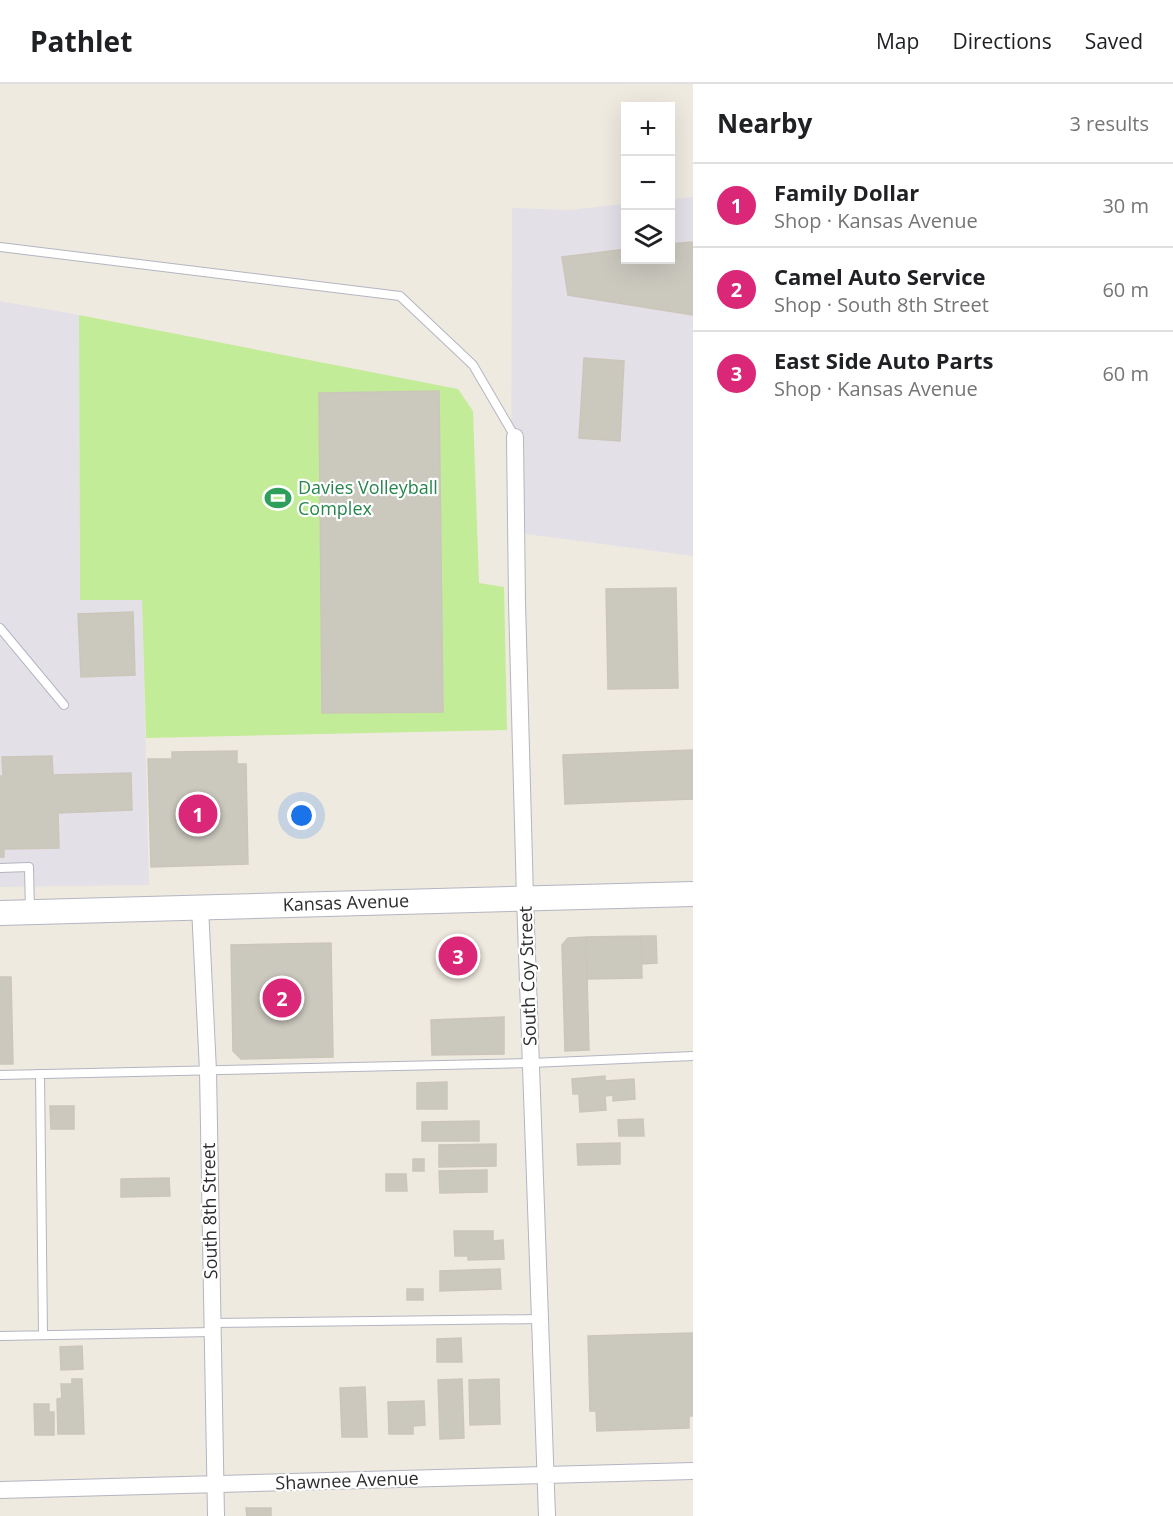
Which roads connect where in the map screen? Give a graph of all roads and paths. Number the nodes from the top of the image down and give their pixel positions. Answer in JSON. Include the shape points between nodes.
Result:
{"nodes":[{"id":1,"x":0,"y":247,"type":"edge"},
{"id":2,"x":515,"y":437,"type":"joint"},
{"id":3,"x":0,"y":628,"type":"edge"},
{"id":4,"x":64,"y":705,"type":"dead end"},
{"id":5,"x":0,"y":868,"type":"edge"},
{"id":6,"x":693,"y":894,"type":"edge"},
{"id":7,"x":525,"y":898,"type":"junction"},
{"id":8,"x":200,"y":907,"type":"junction"},
{"id":9,"x":30,"y":912,"type":"junction"},
{"id":10,"x":0,"y":913,"type":"edge"},
{"id":11,"x":693,"y":1056,"type":"edge"},
{"id":12,"x":531,"y":1063,"type":"junction"},
{"id":13,"x":208,"y":1071,"type":"junction"},
{"id":14,"x":40,"y":1074,"type":"junction"},
{"id":15,"x":0,"y":1075,"type":"edge"},
{"id":16,"x":540,"y":1319,"type":"junction"},
{"id":17,"x":212,"y":1328,"type":"junction"},
{"id":18,"x":43,"y":1335,"type":"junction"},
{"id":19,"x":0,"y":1336,"type":"edge"},
{"id":20,"x":693,"y":1471,"type":"edge"},
{"id":21,"x":546,"y":1475,"type":"junction"},
{"id":22,"x":216,"y":1485,"type":"junction"},
{"id":23,"x":0,"y":1490,"type":"edge"},
{"id":24,"x":216,"y":1516,"type":"edge"},
{"id":25,"x":547,"y":1516,"type":"edge"}],
"edges":[{"from":1,"to":2,"type":"lane","via":[[400,296],[473,365]]},
{"from":2,"to":7,"type":"street","name":"South Coy Street"},
{"from":3,"to":4,"type":"lane"},
{"from":5,"to":9,"type":"lane","via":[[29,867]]},
{"from":6,"to":7,"type":"main road","name":"Kansas Avenue"},
{"from":7,"to":8,"type":"main road","name":"Kansas Avenue"},
{"from":7,"to":12,"type":"street","name":"South Coy Street"},
{"from":8,"to":9,"type":"main road","name":"Kansas Avenue"},
{"from":8,"to":13,"type":"street","name":"South 8th Street"},
{"from":9,"to":10,"type":"main road","name":"Kansas Avenue"},
{"from":11,"to":12,"type":"lane"},
{"from":12,"to":13,"type":"lane"},
{"from":12,"to":16,"type":"street","name":"South Coy Street"},
{"from":13,"to":14,"type":"lane"},
{"from":13,"to":17,"type":"street","name":"South 8th Street"},
{"from":14,"to":15,"type":"lane"},
{"from":14,"to":18,"type":"lane"},
{"from":16,"to":17,"type":"lane"},
{"from":16,"to":21,"type":"street","name":"South Coy Street"},
{"from":17,"to":18,"type":"lane"},
{"from":17,"to":22,"type":"street","name":"South 8th Street"},
{"from":18,"to":19,"type":"lane"},
{"from":20,"to":21,"type":"street","name":"Shawnee Avenue"},
{"from":21,"to":22,"type":"street","name":"Shawnee Avenue"},
{"from":21,"to":25,"type":"street","name":"South Coy Street"},
{"from":22,"to":23,"type":"street","name":"Shawnee Avenue"},
{"from":22,"to":24,"type":"street","name":"South 8th Street"}]}
